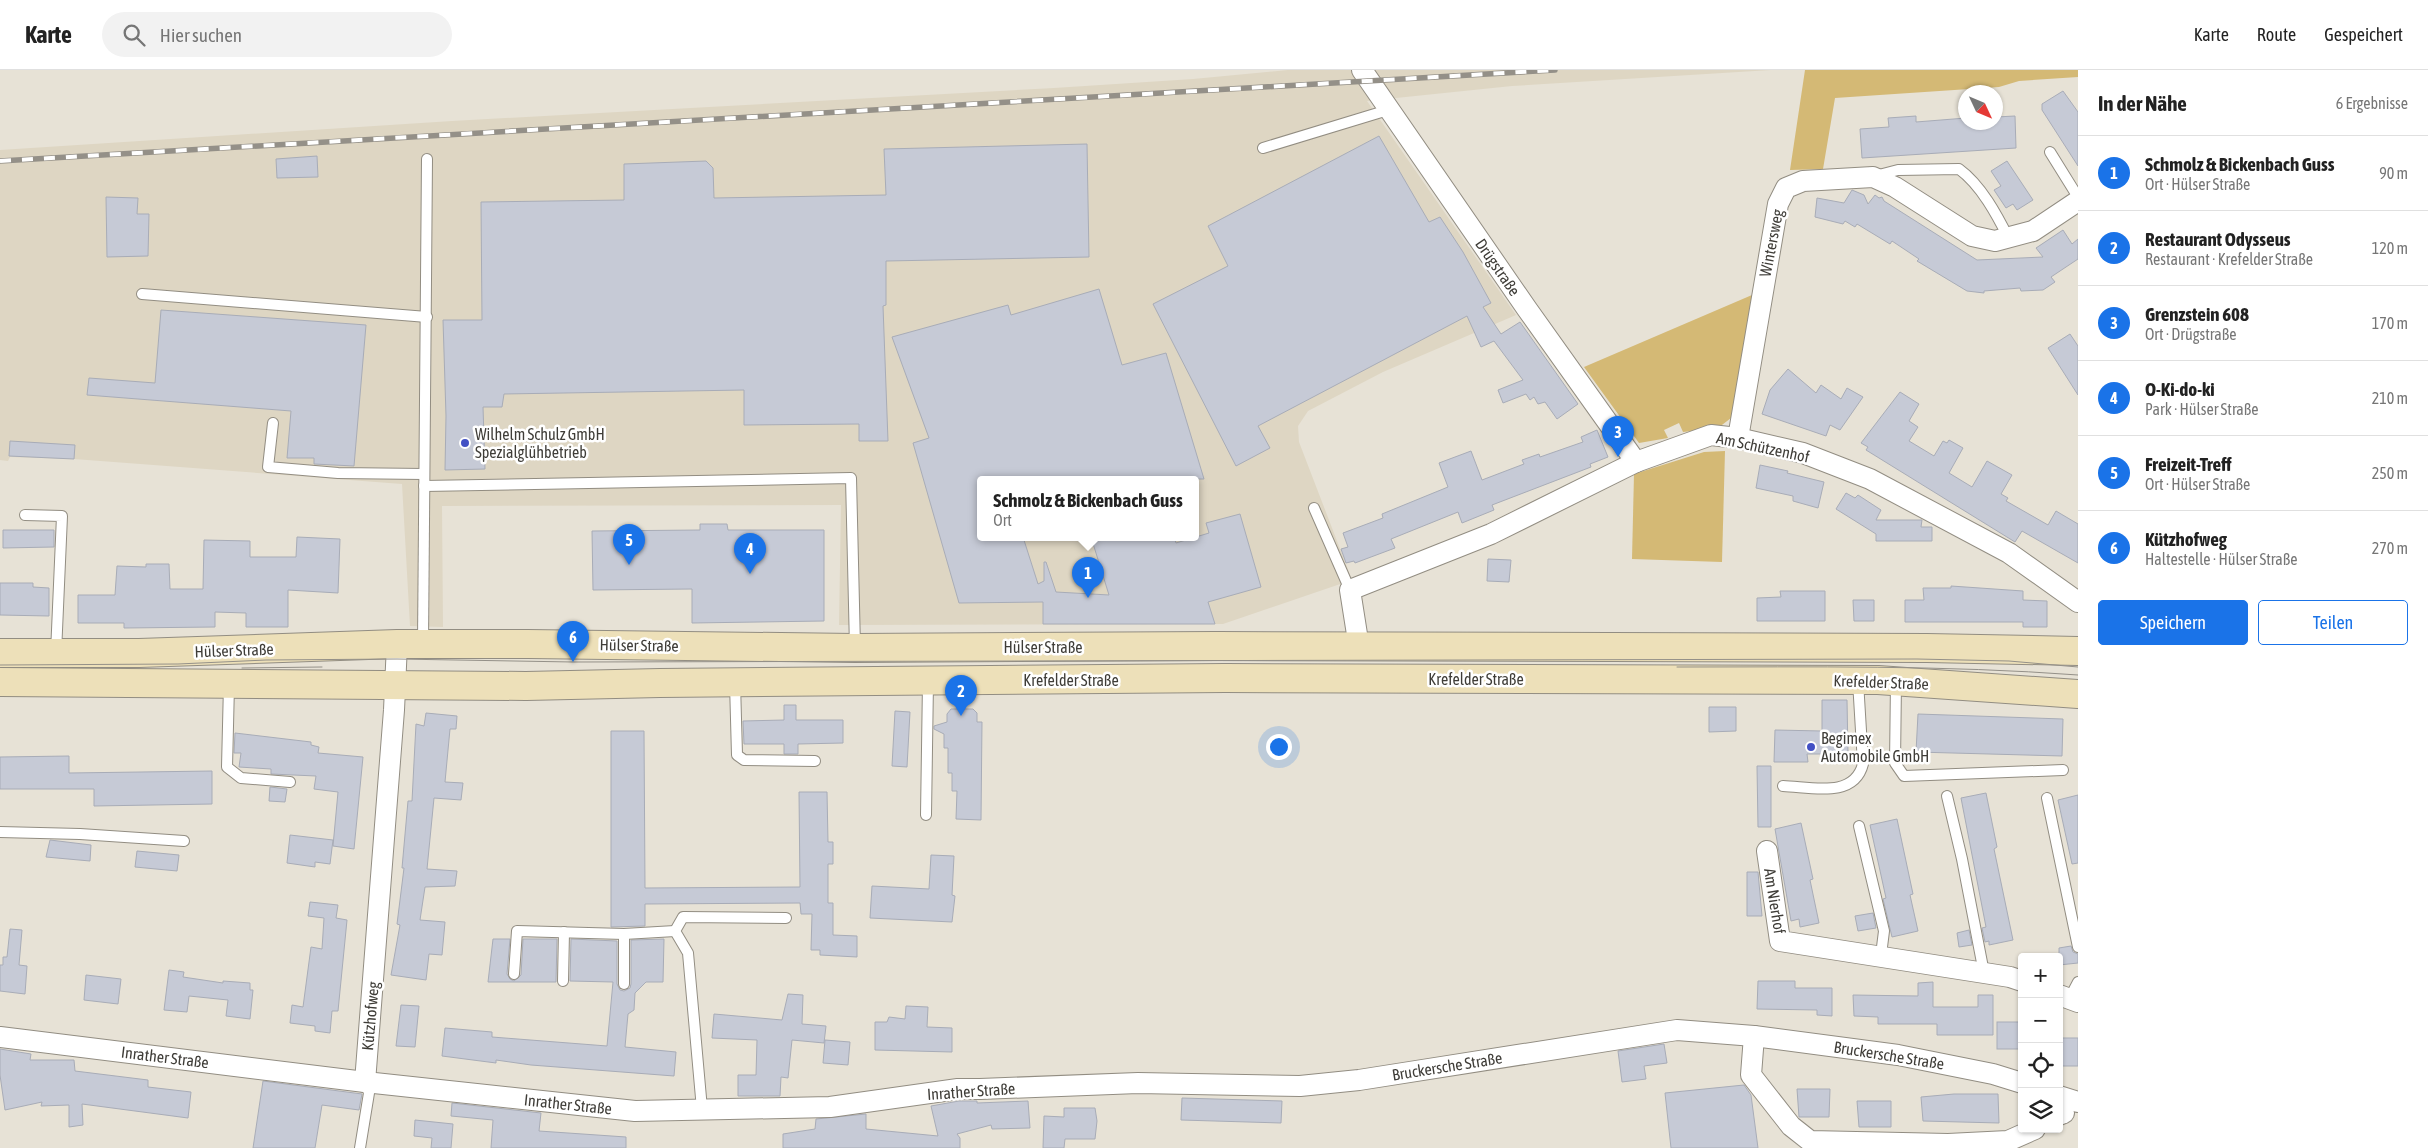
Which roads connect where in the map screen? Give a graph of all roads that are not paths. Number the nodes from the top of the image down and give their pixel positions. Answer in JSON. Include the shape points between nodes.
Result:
{"nodes":[{"id":1,"x":1362,"y":70,"type":"edge"},
{"id":2,"x":1388,"y":110,"type":"junction"},
{"id":3,"x":1263,"y":148,"type":"dead end"},
{"id":4,"x":2050,"y":152,"type":"dead end"},
{"id":5,"x":426,"y":159,"type":"dead end"},
{"id":6,"x":1873,"y":177,"type":"junction"},
{"id":7,"x":2078,"y":199,"type":"edge"},
{"id":8,"x":2009,"y":239,"type":"junction"},
{"id":9,"x":142,"y":294,"type":"dead end"},
{"id":10,"x":427,"y":317,"type":"junction"},
{"id":11,"x":273,"y":423,"type":"dead end"},
{"id":12,"x":1738,"y":438,"type":"junction"},
{"id":13,"x":1636,"y":462,"type":"junction"},
{"id":14,"x":424,"y":474,"type":"junction"},
{"id":15,"x":424,"y":486,"type":"junction"},
{"id":16,"x":1314,"y":508,"type":"dead end"},
{"id":17,"x":25,"y":515,"type":"dead end"},
{"id":18,"x":1350,"y":590,"type":"junction"},
{"id":19,"x":2078,"y":602,"type":"edge"},
{"id":20,"x":410,"y":644,"type":"junction"},
{"id":21,"x":1217,"y":646,"type":"joint"},
{"id":22,"x":1359,"y":647,"type":"junction"},
{"id":23,"x":855,"y":648,"type":"junction"},
{"id":24,"x":2078,"y":651,"type":"edge"},
{"id":25,"x":0,"y":653,"type":"edge"},
{"id":26,"x":56,"y":653,"type":"junction"},
{"id":27,"x":1858,"y":680,"type":"junction"},
{"id":28,"x":873,"y":681,"type":"joint"},
{"id":29,"x":928,"y":681,"type":"junction"},
{"id":30,"x":0,"y":682,"type":"edge"},
{"id":31,"x":735,"y":682,"type":"junction"},
{"id":32,"x":1896,"y":682,"type":"junction"},
{"id":33,"x":229,"y":684,"type":"junction"},
{"id":34,"x":396,"y":686,"type":"junction"},
{"id":35,"x":2078,"y":694,"type":"edge"},
{"id":36,"x":815,"y":761,"type":"dead end"},
{"id":37,"x":2063,"y":770,"type":"dead end"},
{"id":38,"x":290,"y":782,"type":"dead end"},
{"id":39,"x":1783,"y":786,"type":"dead end"},
{"id":40,"x":1947,"y":796,"type":"dead end"},
{"id":41,"x":2047,"y":798,"type":"dead end"},
{"id":42,"x":926,"y":814,"type":"dead end"},
{"id":43,"x":1859,"y":826,"type":"dead end"},
{"id":44,"x":0,"y":832,"type":"edge"},
{"id":45,"x":184,"y":841,"type":"dead end"},
{"id":46,"x":1767,"y":851,"type":"dead end"},
{"id":47,"x":786,"y":918,"type":"dead end"},
{"id":48,"x":675,"y":931,"type":"junction"},
{"id":49,"x":564,"y":932,"type":"junction"},
{"id":50,"x":624,"y":934,"type":"junction"},
{"id":51,"x":2078,"y":946,"type":"edge"},
{"id":52,"x":1881,"y":955,"type":"junction"},
{"id":53,"x":1984,"y":973,"type":"junction"},
{"id":54,"x":514,"y":974,"type":"dead end"},
{"id":55,"x":2018,"y":980,"type":"edge"},
{"id":56,"x":563,"y":981,"type":"dead end"},
{"id":57,"x":624,"y":984,"type":"dead end"},
{"id":58,"x":1754,"y":1036,"type":"junction"},
{"id":59,"x":0,"y":1037,"type":"edge"},
{"id":60,"x":365,"y":1082,"type":"junction"},
{"id":61,"x":2018,"y":1082,"type":"edge"},
{"id":62,"x":1138,"y":1083,"type":"joint"},
{"id":63,"x":702,"y":1109,"type":"junction"},
{"id":64,"x":2026,"y":1133,"type":"edge"},
{"id":65,"x":360,"y":1148,"type":"edge"}],
"edges":[{"from":1,"to":2,"type":"street","name":"Drügstraße"},
{"from":2,"to":3,"type":"lane"},
{"from":2,"to":13,"type":"street","name":"Drügstraße"},
{"from":4,"to":7,"type":"lane"},
{"from":5,"to":10,"type":"lane"},
{"from":6,"to":8,"type":"street","name":"Wintersweg","via":[[1895,187],[1972,236],[1995,241]]},
{"from":6,"to":8,"type":"lane","via":[[1898,170],[1959,169],[1975,184]]},
{"from":6,"to":12,"type":"street","name":"Wintersweg","via":[[1803,181],[1786,188],[1778,204]]},
{"from":7,"to":8,"type":"street","name":"Wintersweg","via":[[2033,231]]},
{"from":9,"to":10,"type":"lane"},
{"from":10,"to":14,"type":"lane"},
{"from":11,"to":14,"type":"lane","via":[[268,467],[338,473]]},
{"from":12,"to":13,"type":"street","name":"Am Schützenhof","via":[[1711,435]]},
{"from":12,"to":19,"type":"street","name":"Am Schützenhof","via":[[1803,453],[1870,480],[2009,553]]},
{"from":13,"to":18,"type":"street","name":"Am Schützenhof","via":[[1492,534]]},
{"from":14,"to":15,"type":"lane"},
{"from":15,"to":20,"type":"lane"},
{"from":15,"to":23,"type":"lane","via":[[851,478]]},
{"from":16,"to":18,"type":"lane"},
{"from":17,"to":26,"type":"lane","via":[[62,516]]},
{"from":18,"to":22,"type":"street"},
{"from":20,"to":23,"type":"street","name":"Hülser Straße"},
{"from":20,"to":26,"type":"street","name":"Hülser Straße"},
{"from":20,"to":34,"type":"street","name":"Kützhofweg"},
{"from":21,"to":22,"type":"street","name":"Krefelder Straße"},
{"from":21,"to":23,"type":"street","name":"Hülser Straße"},
{"from":22,"to":24,"type":"street","name":"Krefelder Straße"},
{"from":25,"to":26,"type":"street","name":"Hülser Straße"},
{"from":27,"to":29,"type":"street","name":"Krefelder Straße","via":[[1225,678]]},
{"from":27,"to":32,"type":"street","name":"Krefelder Straße"},
{"from":27,"to":39,"type":"lane","via":[[1863,764],[1860,774],[1853,783],[1834,788]]},
{"from":28,"to":29,"type":"street","name":"Krefelder Straße"},
{"from":28,"to":31,"type":"street","name":"Hülser Straße"},
{"from":29,"to":42,"type":"lane"},
{"from":30,"to":33,"type":"street","name":"Hülser Straße"},
{"from":31,"to":34,"type":"street","name":"Hülser Straße"},
{"from":31,"to":36,"type":"lane","via":[[737,755],[744,760]]},
{"from":32,"to":35,"type":"street","name":"Krefelder Straße"},
{"from":32,"to":37,"type":"lane","via":[[1895,763],[1904,776]]},
{"from":33,"to":34,"type":"street","name":"Hülser Straße"},
{"from":33,"to":38,"type":"lane","via":[[227,767],[241,778]]},
{"from":34,"to":60,"type":"street","name":"Kützhofweg"},
{"from":40,"to":53,"type":"lane"},
{"from":41,"to":51,"type":"lane"},
{"from":43,"to":52,"type":"lane","via":[[1884,931]]},
{"from":44,"to":45,"type":"lane"},
{"from":46,"to":52,"type":"street","name":"Am Nierhof","via":[[1780,941]]},
{"from":47,"to":48,"type":"lane","via":[[683,918]]},
{"from":48,"to":50,"type":"lane"},
{"from":48,"to":63,"type":"lane","via":[[688,953]]},
{"from":49,"to":50,"type":"lane"},
{"from":49,"to":54,"type":"lane","via":[[517,931]]},
{"from":49,"to":56,"type":"lane"},
{"from":50,"to":57,"type":"lane"},
{"from":52,"to":53,"type":"street","name":"Am Nierhof"},
{"from":53,"to":55,"type":"street","name":"Am Nierhof"},
{"from":58,"to":61,"type":"street","name":"Bruckersche Straße","via":[[1898,1055]]},
{"from":58,"to":62,"type":"street","name":"Bruckersche Straße","via":[[1677,1030],[1360,1080],[1300,1086]]},
{"from":58,"to":64,"type":"street","via":[[1751,1075],[1791,1126],[1810,1141],[1948,1144],[2008,1141]]},
{"from":59,"to":60,"type":"street","name":"Inrather Straße"},
{"from":60,"to":63,"type":"street","name":"Inrather Straße","via":[[635,1112]]},
{"from":60,"to":65,"type":"lane","name":"Kützhofweg","via":[[369,1093]]},
{"from":62,"to":63,"type":"street","name":"Inrather Straße","via":[[958,1090],[830,1107]]}]}
